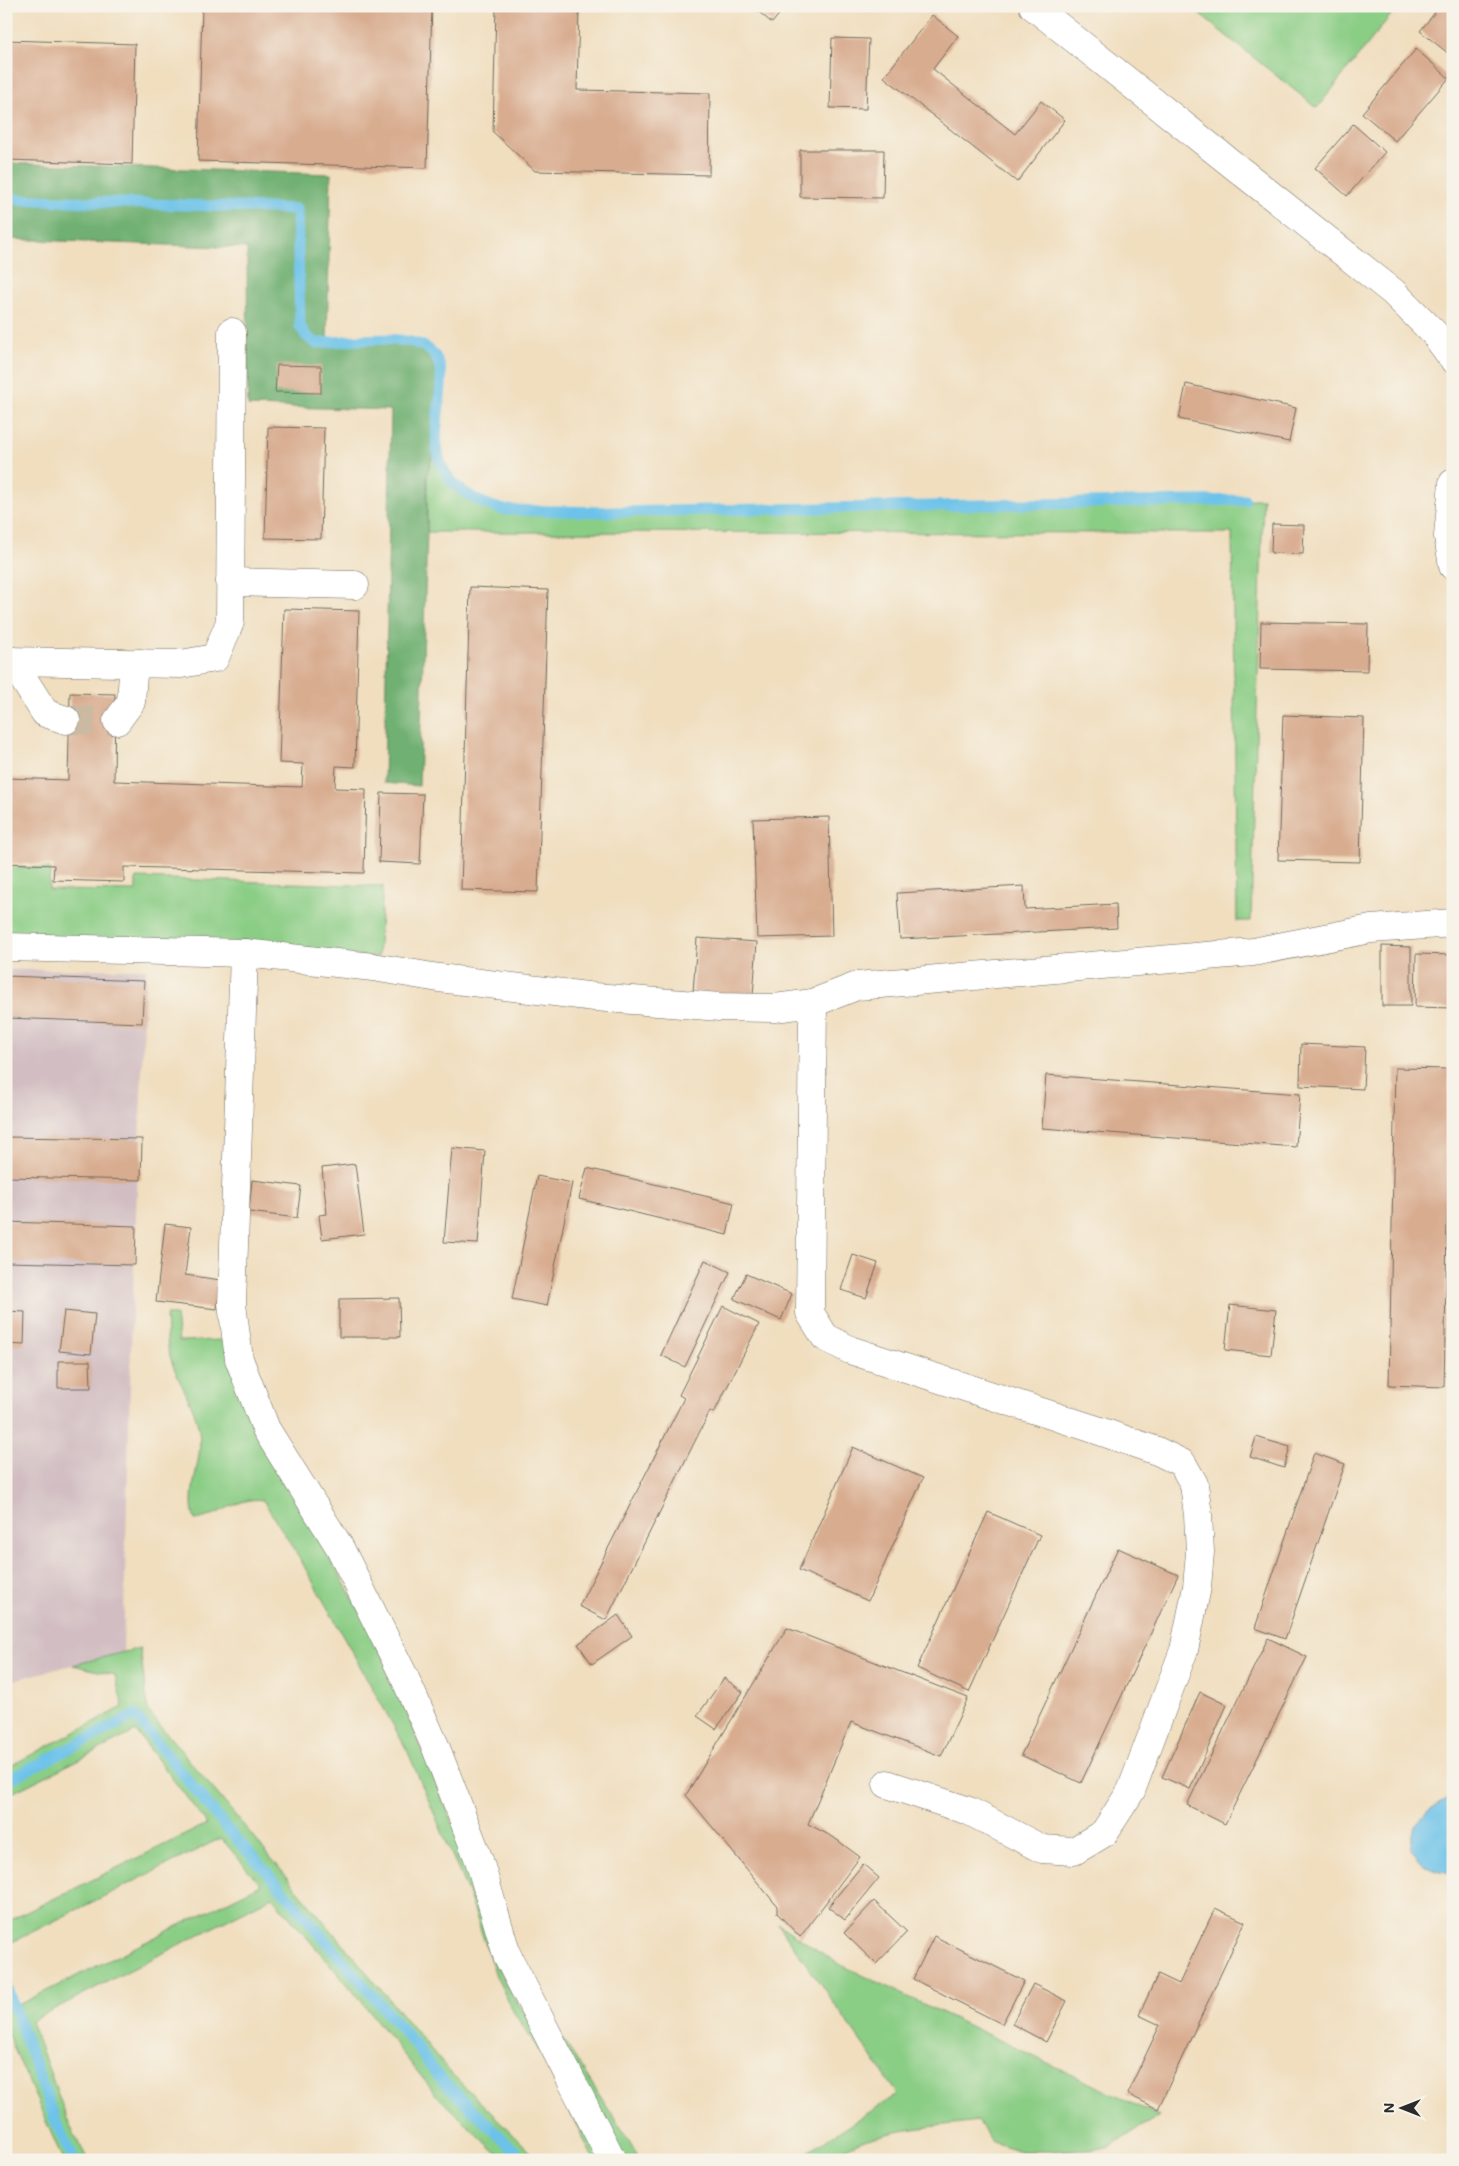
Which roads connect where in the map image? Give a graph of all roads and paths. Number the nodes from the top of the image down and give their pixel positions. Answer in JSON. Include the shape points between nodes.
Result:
{"nodes":[{"id":1,"x":1033,"y":6,"type":"edge"},
{"id":2,"x":232,"y":332,"type":"dead end"},
{"id":3,"x":1453,"y":359,"type":"edge"},
{"id":4,"x":1453,"y":483,"type":"edge"},
{"id":5,"x":1453,"y":566,"type":"edge"},
{"id":6,"x":230,"y":582,"type":"junction"},
{"id":7,"x":355,"y":585,"type":"dead end"},
{"id":8,"x":9,"y":661,"type":"edge"},
{"id":9,"x":140,"y":663,"type":"junction"},
{"id":10,"x":66,"y":720,"type":"tunnel mouth"},
{"id":11,"x":117,"y":721,"type":"dead end"},
{"id":12,"x":1453,"y":923,"type":"edge"},
{"id":13,"x":6,"y":947,"type":"edge"},
{"id":14,"x":244,"y":953,"type":"junction"},
{"id":15,"x":813,"y":1003,"type":"junction"},
{"id":16,"x":886,"y":1784,"type":"dead end"},
{"id":17,"x":612,"y":2160,"type":"edge"}],
"edges":[{"from":1,"to":3,"type":"street","via":[[1393,292],[1434,333]]},
{"from":2,"to":6,"type":"street"},
{"from":4,"to":5,"type":"street","via":[[1448,536]]},
{"from":6,"to":7,"type":"street"},
{"from":6,"to":9,"type":"street","via":[[230,622],[215,658],[181,664]]},
{"from":8,"to":9,"type":"street"},
{"from":8,"to":10,"type":"street","via":[[45,713]]},
{"from":9,"to":11,"type":"street","via":[[133,674],[131,702]]},
{"from":12,"to":15,"type":"street","via":[[1370,929],[1253,952],[857,986]]},
{"from":13,"to":14,"type":"street"},
{"from":14,"to":15,"type":"street","via":[[596,997],[720,1007],[775,1008]]},
{"from":14,"to":17,"type":"street","via":[[232,1304],[239,1359],[266,1430],[339,1546],[404,1676],[480,1860],[507,1955]]},
{"from":15,"to":16,"type":"street","via":[[810,1313],[825,1337],[850,1350],[1157,1451],[1182,1463],[1194,1484],[1198,1515],[1200,1552],[1197,1587],[1184,1650],[1131,1791],[1104,1833],[1074,1851],[1042,1849],[969,1811]]}]}
